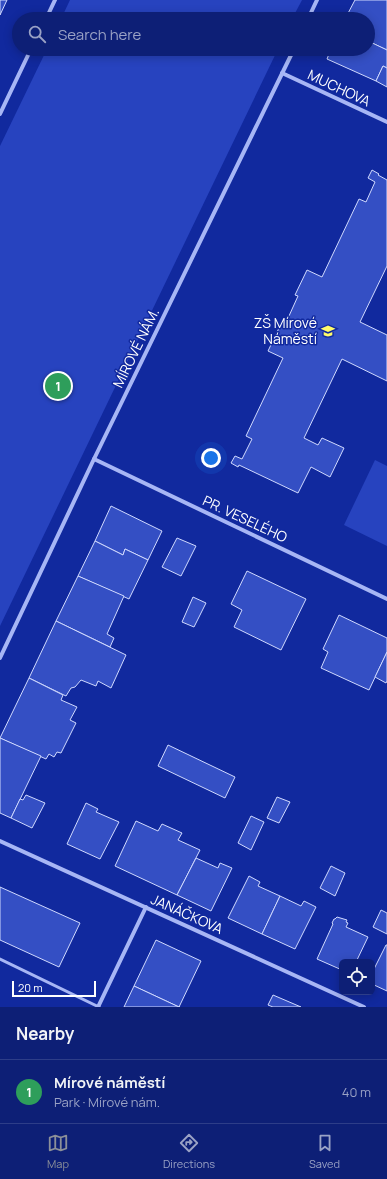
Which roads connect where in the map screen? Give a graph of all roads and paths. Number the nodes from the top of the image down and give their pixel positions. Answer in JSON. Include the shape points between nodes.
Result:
{"nodes":[{"id":1,"x":55,"y":0,"type":"edge"},
{"id":2,"x":317,"y":0,"type":"edge"},
{"id":3,"x":49,"y":12,"type":"edge"},
{"id":4,"x":311,"y":12,"type":"edge"},
{"id":5,"x":28,"y":56,"type":"edge"},
{"id":6,"x":290,"y":56,"type":"edge"},
{"id":7,"x":282,"y":73,"type":"junction"},
{"id":8,"x":0,"y":114,"type":"edge"},
{"id":9,"x":387,"y":122,"type":"edge"},
{"id":10,"x":94,"y":460,"type":"junction"},
{"id":11,"x":387,"y":599,"type":"edge"},
{"id":12,"x":0,"y":658,"type":"edge"},
{"id":13,"x":0,"y":841,"type":"edge"},
{"id":14,"x":146,"y":907,"type":"junction"},
{"id":15,"x":0,"y":959,"type":"edge"},
{"id":16,"x":99,"y":1007,"type":"edge"},
{"id":17,"x":364,"y":1007,"type":"edge"}],
"edges":[{"from":1,"to":3,"type":"street"},
{"from":2,"to":4,"type":"street"},
{"from":5,"to":8,"type":"street"},
{"from":6,"to":7,"type":"street","name":"MÍROVÉ NÁM."},
{"from":7,"to":9,"type":"street","name":"MUCHOVA"},
{"from":7,"to":10,"type":"street","name":"MÍROVÉ NÁM."},
{"from":10,"to":11,"type":"street","name":"PR. VESELÉHO"},
{"from":10,"to":12,"type":"street","name":"MÍROVÉ NÁM."},
{"from":13,"to":14,"type":"street","name":"JANÁČKOVA"},
{"from":14,"to":16,"type":"street"},
{"from":14,"to":17,"type":"street","name":"JANÁČKOVA"},
{"from":15,"to":16,"type":"lane"}]}
